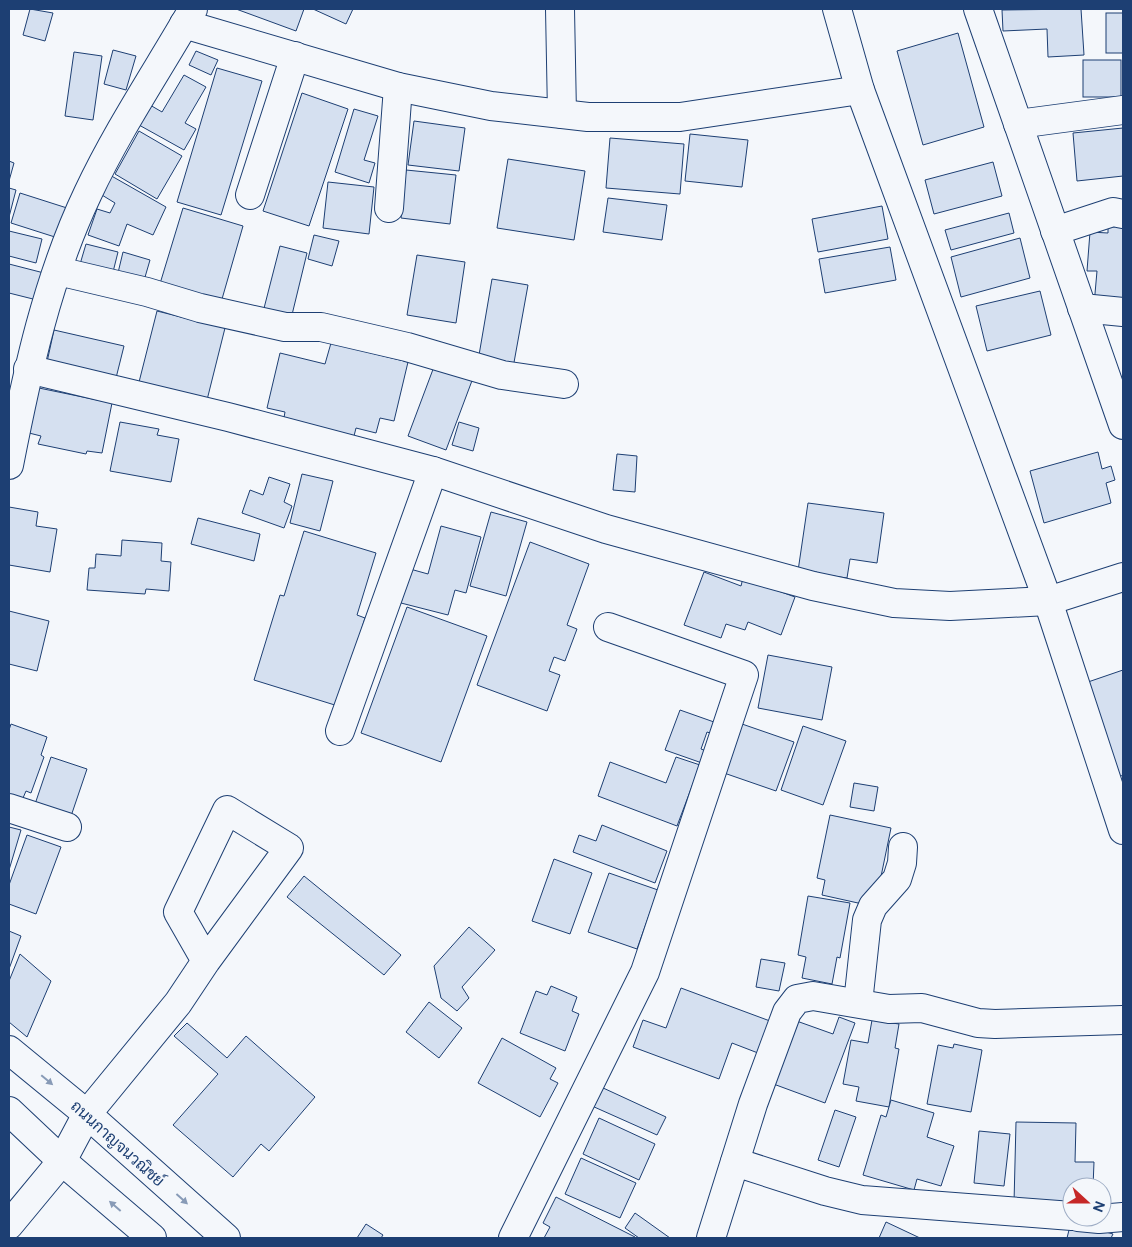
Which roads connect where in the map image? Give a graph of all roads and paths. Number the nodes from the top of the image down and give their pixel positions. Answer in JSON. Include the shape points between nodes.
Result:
{"nodes":[{"id":1,"x":560,"y":9,"type":"edge"},
{"id":2,"x":837,"y":9,"type":"edge"},
{"id":3,"x":978,"y":9,"type":"edge"},
{"id":4,"x":189,"y":16,"type":"edge"},
{"id":5,"x":295,"y":56,"type":"junction"},
{"id":6,"x":398,"y":87,"type":"junction"},
{"id":7,"x":860,"y":90,"type":"junction"},
{"id":8,"x":1123,"y":110,"type":"edge"},
{"id":9,"x":562,"y":114,"type":"junction"},
{"id":10,"x":1018,"y":124,"type":"junction"},
{"id":11,"x":250,"y":194,"type":"dead end"},
{"id":12,"x":389,"y":208,"type":"dead end"},
{"id":13,"x":1123,"y":214,"type":"edge"},
{"id":14,"x":1055,"y":231,"type":"junction"},
{"id":15,"x":58,"y":271,"type":"junction"},
{"id":16,"x":1082,"y":308,"type":"junction"},
{"id":17,"x":1123,"y":312,"type":"edge"},
{"id":18,"x":28,"y":369,"type":"junction"},
{"id":19,"x":564,"y":384,"type":"dead end"},
{"id":20,"x":1123,"y":425,"type":"edge"},
{"id":21,"x":9,"y":465,"type":"edge"},
{"id":22,"x":433,"y":471,"type":"junction"},
{"id":23,"x":1123,"y":577,"type":"edge"},
{"id":24,"x":1048,"y":601,"type":"junction"},
{"id":25,"x":608,"y":627,"type":"dead end"},
{"id":26,"x":340,"y":731,"type":"dead end"},
{"id":27,"x":9,"y":808,"type":"edge"},
{"id":28,"x":67,"y":827,"type":"dead end"},
{"id":29,"x":1123,"y":830,"type":"edge"},
{"id":30,"x":903,"y":847,"type":"dead end"},
{"id":31,"x":206,"y":961,"type":"junction"},
{"id":32,"x":858,"y":1002,"type":"junction"},
{"id":33,"x":1123,"y":1020,"type":"edge"},
{"id":34,"x":9,"y":1050,"type":"edge"},
{"id":35,"x":9,"y":1111,"type":"edge"},
{"id":36,"x":87,"y":1114,"type":"junction"},
{"id":37,"x":62,"y":1161,"type":"junction"},
{"id":38,"x":735,"y":1162,"type":"junction"},
{"id":39,"x":1062,"y":1215,"type":"edge"},
{"id":40,"x":9,"y":1225,"type":"edge"},
{"id":41,"x":152,"y":1238,"type":"edge"},
{"id":42,"x":226,"y":1238,"type":"edge"},
{"id":43,"x":514,"y":1238,"type":"edge"},
{"id":44,"x":711,"y":1238,"type":"edge"}],
"edges":[{"from":1,"to":9,"type":"street"},
{"from":2,"to":7,"type":"street"},
{"from":3,"to":10,"type":"street"},
{"from":4,"to":5,"type":"street"},
{"from":4,"to":15,"type":"street","via":[[120,130],[87,195]]},
{"from":5,"to":6,"type":"street"},
{"from":5,"to":11,"type":"street"},
{"from":6,"to":9,"type":"street","via":[[491,106]]},
{"from":6,"to":12,"type":"street"},
{"from":7,"to":9,"type":"street","via":[[680,117],[588,118]]},
{"from":7,"to":24,"type":"street"},
{"from":8,"to":10,"type":"street"},
{"from":10,"to":14,"type":"street"},
{"from":13,"to":14,"type":"street","via":[[1113,212]]},
{"from":14,"to":16,"type":"street"},
{"from":15,"to":18,"type":"street"},
{"from":15,"to":19,"type":"street","via":[[285,327],[321,327],[407,347],[502,375]]},
{"from":16,"to":17,"type":"street"},
{"from":16,"to":20,"type":"street"},
{"from":18,"to":21,"type":"street"},
{"from":18,"to":22,"type":"street"},
{"from":22,"to":24,"type":"street","via":[[606,529],[852,595],[924,606]]},
{"from":22,"to":26,"type":"street"},
{"from":23,"to":24,"type":"street"},
{"from":24,"to":29,"type":"street"},
{"from":25,"to":43,"type":"street","via":[[744,676],[645,972]]},
{"from":27,"to":28,"type":"street"},
{"from":30,"to":32,"type":"street","via":[[897,879],[873,906],[867,920]]},
{"from":31,"to":31,"type":"street","via":[[289,848],[227,810],[178,912]]},
{"from":31,"to":36,"type":"street","via":[[178,1003]]},
{"from":32,"to":33,"type":"street","via":[[889,1009],[922,1008],[978,1023]]},
{"from":32,"to":38,"type":"street","via":[[813,996],[792,1003],[753,1104]]},
{"from":34,"to":36,"type":"street","name":"ถนนกาญจนวณิชย์","one_way":true},
{"from":35,"to":37,"type":"street"},
{"from":36,"to":37,"type":"street"},
{"from":36,"to":42,"type":"street","name":"ถนนกาญจนวณิชย์","one_way":true},
{"from":37,"to":40,"type":"street"},
{"from":41,"to":37,"type":"street","one_way":true},
{"from":38,"to":39,"type":"street","via":[[825,1192],[862,1200]]},
{"from":38,"to":44,"type":"street"}]}
